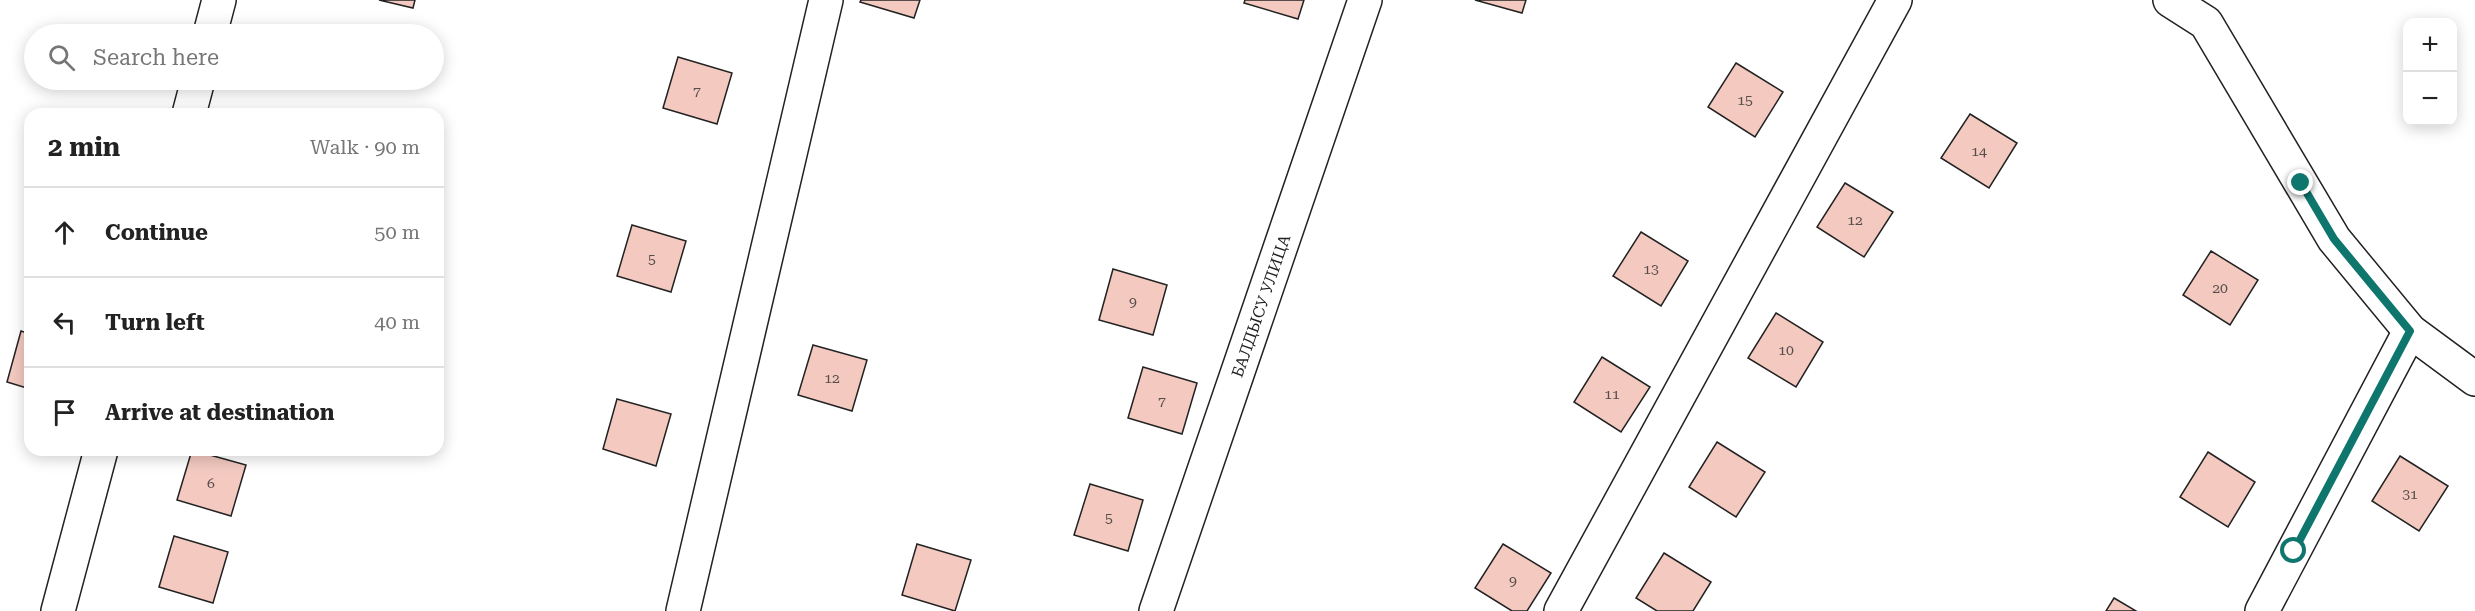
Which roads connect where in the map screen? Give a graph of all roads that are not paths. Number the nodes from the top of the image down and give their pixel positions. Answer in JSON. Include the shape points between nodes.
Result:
{"nodes":[{"id":1,"x":219,"y":0,"type":"edge"},
{"id":2,"x":826,"y":0,"type":"edge"},
{"id":3,"x":1365,"y":0,"type":"edge"},
{"id":4,"x":1895,"y":0,"type":"edge"},
{"id":5,"x":2170,"y":0,"type":"edge"},
{"id":6,"x":213,"y":24,"type":"edge"},
{"id":7,"x":195,"y":90,"type":"edge"},
{"id":8,"x":191,"y":108,"type":"edge"},
{"id":9,"x":2410,"y":331,"type":"junction"},
{"id":10,"x":2475,"y":379,"type":"edge"},
{"id":11,"x":98,"y":456,"type":"edge"},
{"id":12,"x":58,"y":611,"type":"edge"},
{"id":13,"x":683,"y":611,"type":"edge"},
{"id":14,"x":1156,"y":611,"type":"edge"},
{"id":15,"x":1561,"y":611,"type":"edge"},
{"id":16,"x":2262,"y":611,"type":"edge"}],
"edges":[{"from":1,"to":6,"type":"street"},
{"from":2,"to":13,"type":"street"},
{"from":3,"to":14,"type":"street","name":"БАЛДЫСУ УЛИЦА"},
{"from":4,"to":15,"type":"street"},
{"from":5,"to":9,"type":"street","via":[[2206,23],[2334,239]]},
{"from":7,"to":8,"type":"street"},
{"from":9,"to":10,"type":"street"},
{"from":9,"to":16,"type":"street"},
{"from":11,"to":12,"type":"street"}]}
